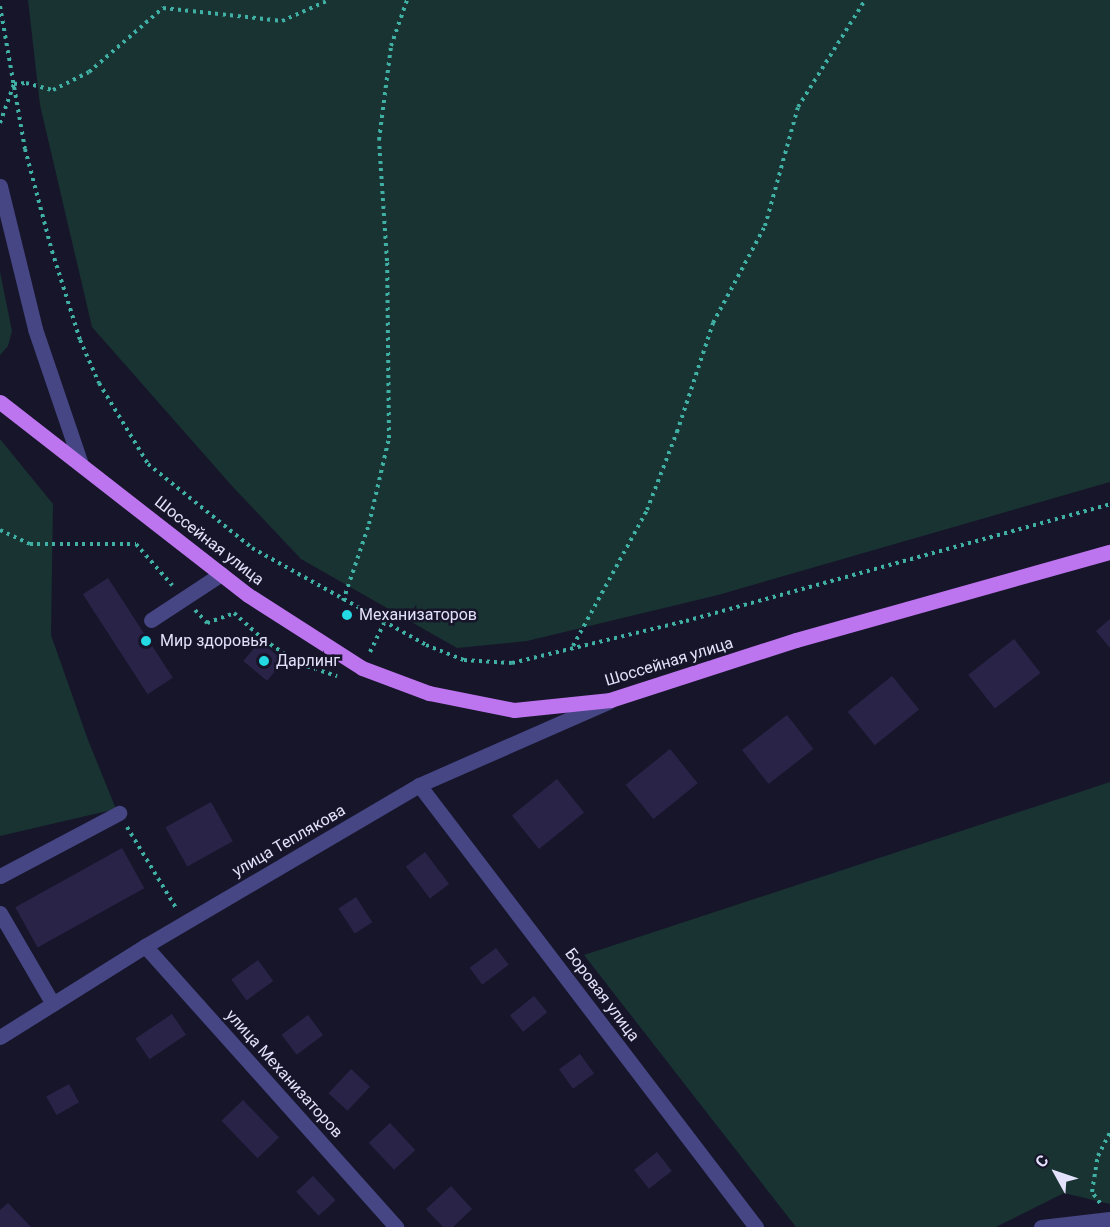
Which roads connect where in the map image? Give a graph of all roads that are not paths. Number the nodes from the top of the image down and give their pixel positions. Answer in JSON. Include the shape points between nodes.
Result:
{"nodes":[{"id":1,"x":0,"y":186,"type":"edge"},
{"id":2,"x":0,"y":402,"type":"edge"},
{"id":3,"x":81,"y":464,"type":"junction"},
{"id":4,"x":1110,"y":552,"type":"edge"},
{"id":5,"x":221,"y":574,"type":"junction"},
{"id":6,"x":152,"y":620,"type":"dead end"},
{"id":7,"x":610,"y":700,"type":"junction"},
{"id":8,"x":419,"y":785,"type":"junction"},
{"id":9,"x":119,"y":813,"type":"road end"},
{"id":10,"x":0,"y":876,"type":"edge"},
{"id":11,"x":0,"y":912,"type":"edge"},
{"id":12,"x":145,"y":946,"type":"junction"},
{"id":13,"x":53,"y":1004,"type":"junction"},
{"id":14,"x":0,"y":1037,"type":"edge"},
{"id":15,"x":1107,"y":1214,"type":"edge"},
{"id":16,"x":396,"y":1227,"type":"edge"},
{"id":17,"x":756,"y":1227,"type":"edge"},
{"id":18,"x":1041,"y":1227,"type":"edge"}],
"edges":[{"from":1,"to":3,"type":"street","via":[[35,329]]},
{"from":2,"to":3,"type":"main road","name":"Шоссейная улица"},
{"from":3,"to":5,"type":"main road","name":"Шоссейная улица"},
{"from":4,"to":7,"type":"main road","name":"Шоссейная улица","via":[[796,640]]},
{"from":5,"to":6,"type":"street"},
{"from":5,"to":7,"type":"main road","name":"Шоссейная улица","via":[[362,668],[429,693],[514,710]]},
{"from":7,"to":8,"type":"street","name":"улица Теплякова"},
{"from":8,"to":12,"type":"street","name":"улица Теплякова"},
{"from":8,"to":17,"type":"street","name":"Боровая улица"},
{"from":9,"to":10,"type":"street"},
{"from":11,"to":13,"type":"street"},
{"from":12,"to":13,"type":"street","name":"улица Теплякова"},
{"from":12,"to":16,"type":"street","name":"улица Механизаторов"},
{"from":13,"to":14,"type":"street","name":"улица Теплякова"},
{"from":15,"to":18,"type":"street"}]}
